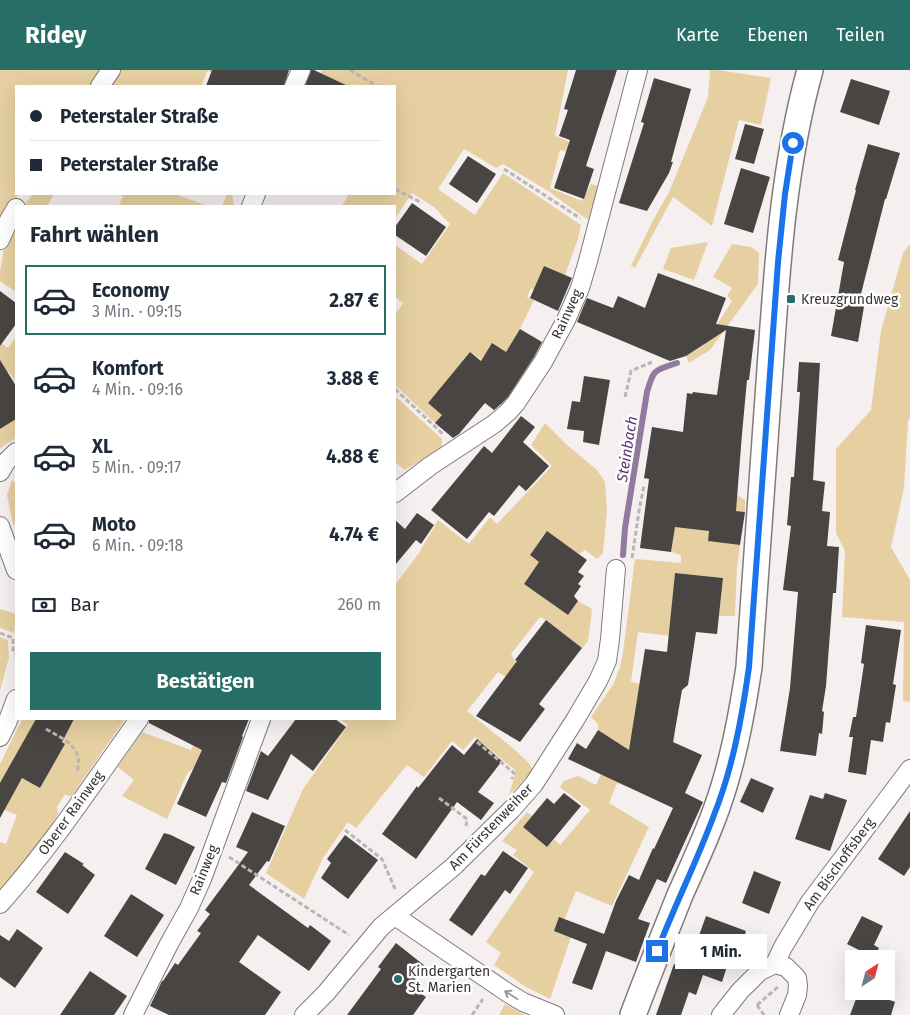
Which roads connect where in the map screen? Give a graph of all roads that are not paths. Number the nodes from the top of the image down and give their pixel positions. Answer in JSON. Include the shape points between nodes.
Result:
{"nodes":[{"id":1,"x":111,"y":70,"type":"edge"},
{"id":2,"x":300,"y":70,"type":"edge"},
{"id":3,"x":638,"y":70,"type":"edge"},
{"id":4,"x":810,"y":70,"type":"edge"},
{"id":5,"x":101,"y":85,"type":"edge"},
{"id":6,"x":294,"y":85,"type":"edge"},
{"id":7,"x":15,"y":210,"type":"edge"},
{"id":8,"x":0,"y":240,"type":"edge"},
{"id":9,"x":15,"y":453,"type":"edge"},
{"id":10,"x":0,"y":472,"type":"edge"},
{"id":11,"x":396,"y":491,"type":"edge"},
{"id":12,"x":0,"y":526,"type":"edge"},
{"id":13,"x":15,"y":567,"type":"edge"},
{"id":14,"x":616,"y":569,"type":"road end"},
{"id":15,"x":15,"y":702,"type":"edge"},
{"id":16,"x":138,"y":720,"type":"edge"},
{"id":17,"x":261,"y":720,"type":"edge"},
{"id":18,"x":0,"y":737,"type":"edge"},
{"id":19,"x":910,"y":769,"type":"edge"},
{"id":20,"x":0,"y":904,"type":"edge"},
{"id":21,"x":402,"y":910,"type":"junction"},
{"id":22,"x":775,"y":964,"type":"junction"},
{"id":23,"x":133,"y":1015,"type":"edge"},
{"id":24,"x":304,"y":1015,"type":"edge"},
{"id":25,"x":555,"y":1015,"type":"edge"},
{"id":26,"x":633,"y":1015,"type":"edge"},
{"id":27,"x":721,"y":1015,"type":"edge"},
{"id":28,"x":789,"y":1015,"type":"edge"}],
"edges":[{"from":1,"to":5,"type":"street"},
{"from":2,"to":6,"type":"street"},
{"from":3,"to":11,"type":"street","name":"Rainweg","via":[[580,288],[538,370],[516,403],[494,424]]},
{"from":4,"to":26,"type":"main road","via":[[795,131],[781,225],[749,667],[743,710],[734,752],[714,814]]},
{"from":7,"to":8,"type":"street"},
{"from":9,"to":10,"type":"street"},
{"from":12,"to":13,"type":"street"},
{"from":14,"to":21,"type":"street","name":"Am Fürstenweiher","via":[[607,661],[575,720],[534,784],[512,809],[453,867]]},
{"from":15,"to":18,"type":"street"},
{"from":16,"to":20,"type":"street","name":"Oberer Rainweg","via":[[47,848]]},
{"from":17,"to":23,"type":"street","name":"Rainweg","via":[[202,879]]},
{"from":19,"to":22,"type":"street","name":"Am Bischoffsberg","via":[[810,902]]},
{"from":21,"to":24,"type":"street","name":"Am Fürstenweiher","via":[[374,935]]},
{"from":25,"to":21,"type":"street","one_way":true,"via":[[508,993]]},
{"from":22,"to":27,"type":"street","via":[[760,971]]},
{"from":22,"to":28,"type":"street","via":[[786,966],[797,978],[797,994]]}]}
